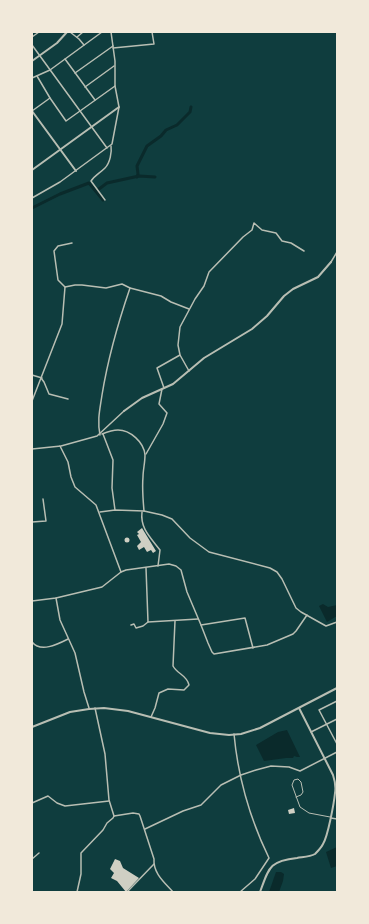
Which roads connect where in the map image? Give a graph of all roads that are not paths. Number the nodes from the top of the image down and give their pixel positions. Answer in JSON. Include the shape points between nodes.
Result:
{"nodes":[{"id":1,"x":39,"y":32,"type":"edge"},
{"id":2,"x":67,"y":32,"type":"edge"},
{"id":3,"x":70,"y":32,"type":"edge"},
{"id":4,"x":83,"y":32,"type":"edge"},
{"id":5,"x":102,"y":32,"type":"edge"},
{"id":6,"x":111,"y":32,"type":"edge"},
{"id":7,"x":152,"y":32,"type":"edge"},
{"id":8,"x":32,"y":37,"type":"edge"},
{"id":9,"x":77,"y":37,"type":"junction"},
{"id":10,"x":32,"y":45,"type":"edge"},
{"id":11,"x":84,"y":45,"type":"junction"},
{"id":12,"x":113,"y":47,"type":"junction"},
{"id":13,"x":40,"y":56,"type":"junction"},
{"id":14,"x":65,"y":59,"type":"junction"},
{"id":15,"x":32,"y":61,"type":"edge"},
{"id":16,"x":114,"y":66,"type":"junction"},
{"id":17,"x":50,"y":70,"type":"junction"},
{"id":18,"x":75,"y":73,"type":"junction"},
{"id":19,"x":37,"y":76,"type":"junction"},
{"id":20,"x":32,"y":78,"type":"edge"},
{"id":21,"x":115,"y":86,"type":"junction"},
{"id":22,"x":85,"y":87,"type":"junction"},
{"id":23,"x":50,"y":98,"type":"junction"},
{"id":24,"x":95,"y":100,"type":"junction"},
{"id":25,"x":119,"y":107,"type":"junction"},
{"id":26,"x":32,"y":111,"type":"edge"},
{"id":27,"x":80,"y":111,"type":"junction"},
{"id":28,"x":92,"y":127,"type":"junction"},
{"id":29,"x":111,"y":146,"type":"junction"},
{"id":30,"x":107,"y":148,"type":"junction"},
{"id":31,"x":60,"y":150,"type":"junction"},
{"id":32,"x":32,"y":170,"type":"edge"},
{"id":33,"x":76,"y":171,"type":"junction"},
{"id":34,"x":32,"y":198,"type":"edge"},
{"id":35,"x":105,"y":200,"type":"dead end"},
{"id":36,"x":72,"y":243,"type":"dead end"},
{"id":37,"x":304,"y":251,"type":"dead end"},
{"id":38,"x":337,"y":252,"type":"edge"},
{"id":39,"x":331,"y":262,"type":"joint"},
{"id":40,"x":65,"y":287,"type":"junction"},
{"id":41,"x":130,"y":288,"type":"junction"},
{"id":42,"x":189,"y":309,"type":"junction"},
{"id":43,"x":180,"y":355,"type":"junction"},
{"id":44,"x":189,"y":371,"type":"junction"},
{"id":45,"x":32,"y":375,"type":"edge"},
{"id":46,"x":41,"y":378,"type":"junction"},
{"id":47,"x":163,"y":389,"type":"junction"},
{"id":48,"x":68,"y":399,"type":"dead end"},
{"id":49,"x":32,"y":401,"type":"edge"},
{"id":50,"x":124,"y":411,"type":"joint"},
{"id":51,"x":101,"y":434,"type":"junction"},
{"id":52,"x":60,"y":446,"type":"junction"},
{"id":53,"x":32,"y":448,"type":"edge"},
{"id":54,"x":145,"y":455,"type":"junction"},
{"id":55,"x":43,"y":498,"type":"dead end"},
{"id":56,"x":115,"y":510,"type":"junction"},
{"id":57,"x":143,"y":511,"type":"junction"},
{"id":58,"x":100,"y":512,"type":"junction"},
{"id":59,"x":32,"y":522,"type":"edge"},
{"id":60,"x":158,"y":566,"type":"junction"},
{"id":61,"x":146,"y":568,"type":"junction"},
{"id":62,"x":121,"y":572,"type":"junction"},
{"id":63,"x":56,"y":598,"type":"junction"},
{"id":64,"x":32,"y":600,"type":"edge"},
{"id":65,"x":307,"y":615,"type":"junction"},
{"id":66,"x":198,"y":619,"type":"junction"},
{"id":67,"x":175,"y":621,"type":"junction"},
{"id":68,"x":148,"y":622,"type":"junction"},
{"id":69,"x":337,"y":622,"type":"edge"},
{"id":70,"x":131,"y":625,"type":"dead end"},
{"id":71,"x":201,"y":625,"type":"junction"},
{"id":72,"x":32,"y":638,"type":"edge"},
{"id":73,"x":69,"y":638,"type":"junction"},
{"id":74,"x":32,"y":642,"type":"edge"},
{"id":75,"x":253,"y":648,"type":"junction"},
{"id":76,"x":337,"y":688,"type":"edge"},
{"id":77,"x":337,"y":701,"type":"edge"},
{"id":78,"x":95,"y":708,"type":"junction"},
{"id":79,"x":299,"y":708,"type":"junction"},
{"id":80,"x":89,"y":709,"type":"junction"},
{"id":81,"x":151,"y":717,"type":"junction"},
{"id":82,"x":337,"y":719,"type":"edge"},
{"id":83,"x":326,"y":724,"type":"junction"},
{"id":84,"x":32,"y":727,"type":"edge"},
{"id":85,"x":311,"y":732,"type":"junction"},
{"id":86,"x":234,"y":734,"type":"junction"},
{"id":87,"x":337,"y":736,"type":"edge"},
{"id":88,"x":334,"y":737,"type":"junction"},
{"id":89,"x":337,"y":744,"type":"edge"},
{"id":90,"x":337,"y":752,"type":"edge"},
{"id":91,"x":325,"y":758,"type":"junction"},
{"id":92,"x":241,"y":775,"type":"junction"},
{"id":93,"x":296,"y":797,"type":"junction"},
{"id":94,"x":109,"y":800,"type":"junction"},
{"id":95,"x":32,"y":803,"type":"edge"},
{"id":96,"x":114,"y":816,"type":"junction"},
{"id":97,"x":330,"y":818,"type":"junction"},
{"id":98,"x":337,"y":819,"type":"edge"},
{"id":99,"x":145,"y":830,"type":"junction"},
{"id":100,"x":39,"y":854,"type":"dead end"},
{"id":101,"x":32,"y":858,"type":"edge"},
{"id":102,"x":154,"y":864,"type":"junction"},
{"id":103,"x":77,"y":892,"type":"edge"},
{"id":104,"x":127,"y":892,"type":"edge"},
{"id":105,"x":173,"y":892,"type":"edge"},
{"id":106,"x":240,"y":892,"type":"edge"},
{"id":107,"x":260,"y":892,"type":"edge"}],
"edges":[{"from":1,"to":8,"type":"street"},
{"from":2,"to":13,"type":"street"},
{"from":3,"to":9,"type":"street"},
{"from":4,"to":9,"type":"street"},
{"from":5,"to":11,"type":"street"},
{"from":6,"to":12,"type":"street"},
{"from":7,"to":12,"type":"street","via":[[154,44]]},
{"from":9,"to":11,"type":"street"},
{"from":10,"to":13,"type":"street"},
{"from":11,"to":14,"type":"street"},
{"from":12,"to":16,"type":"street"},
{"from":12,"to":18,"type":"street"},
{"from":13,"to":15,"type":"street"},
{"from":13,"to":17,"type":"street"},
{"from":14,"to":17,"type":"street"},
{"from":14,"to":18,"type":"street"},
{"from":16,"to":21,"type":"street"},
{"from":16,"to":22,"type":"street"},
{"from":17,"to":19,"type":"street"},
{"from":17,"to":27,"type":"street"},
{"from":18,"to":22,"type":"street"},
{"from":19,"to":20,"type":"street"},
{"from":19,"to":23,"type":"street"},
{"from":21,"to":24,"type":"street"},
{"from":21,"to":25,"type":"street"},
{"from":22,"to":24,"type":"street"},
{"from":23,"to":26,"type":"street"},
{"from":23,"to":27,"type":"street","via":[[66,121]]},
{"from":24,"to":27,"type":"street"},
{"from":25,"to":28,"type":"street"},
{"from":25,"to":29,"type":"street"},
{"from":26,"to":31,"type":"street"},
{"from":27,"to":28,"type":"street"},
{"from":28,"to":30,"type":"street"},
{"from":28,"to":31,"type":"street"},
{"from":29,"to":30,"type":"street"},
{"from":29,"to":35,"type":"street","via":[[107,165],[91,182]]},
{"from":30,"to":33,"type":"street"},
{"from":31,"to":32,"type":"street"},
{"from":31,"to":33,"type":"street"},
{"from":33,"to":34,"type":"street"},
{"from":36,"to":40,"type":"street","via":[[58,246],[54,251],[58,280]]},
{"from":37,"to":42,"type":"street","via":[[282,241],[276,233],[262,230],[254,223],[252,230],[209,272],[204,286]]},
{"from":38,"to":39,"type":"street"},
{"from":39,"to":44,"type":"street","via":[[318,277],[284,296],[252,329],[213,352]]},
{"from":40,"to":41,"type":"street","via":[[75,285],[106,288],[120,284]]},
{"from":40,"to":46,"type":"street","via":[[62,324]]},
{"from":41,"to":42,"type":"street","via":[[162,296]]},
{"from":41,"to":51,"type":"street","via":[[108,360],[99,413]]},
{"from":42,"to":43,"type":"street","via":[[179,331]]},
{"from":43,"to":44,"type":"street"},
{"from":43,"to":47,"type":"street","via":[[157,368]]},
{"from":44,"to":47,"type":"street"},
{"from":45,"to":46,"type":"street"},
{"from":46,"to":48,"type":"street","via":[[49,394]]},
{"from":46,"to":49,"type":"street"},
{"from":47,"to":50,"type":"street","via":[[142,398]]},
{"from":47,"to":54,"type":"street","via":[[159,404],[167,413]]},
{"from":50,"to":51,"type":"street"},
{"from":51,"to":52,"type":"street"},
{"from":51,"to":54,"type":"street","via":[[118,430],[132,434],[139,441]]},
{"from":51,"to":56,"type":"street","via":[[113,460],[112,488]]},
{"from":52,"to":53,"type":"street"},
{"from":52,"to":58,"type":"street","via":[[68,462],[75,487],[94,502]]},
{"from":54,"to":57,"type":"street","via":[[142,478]]},
{"from":55,"to":59,"type":"street","via":[[46,521]]},
{"from":56,"to":57,"type":"street"},
{"from":56,"to":58,"type":"street"},
{"from":57,"to":60,"type":"street","via":[[141,519],[144,528],[160,550]]},
{"from":57,"to":65,"type":"street","via":[[168,517],[209,552],[277,572],[296,608]]},
{"from":58,"to":62,"type":"street"},
{"from":60,"to":61,"type":"street"},
{"from":60,"to":66,"type":"street","via":[[173,564],[181,570]]},
{"from":61,"to":62,"type":"street"},
{"from":61,"to":68,"type":"street"},
{"from":62,"to":63,"type":"street","via":[[102,587]]},
{"from":63,"to":64,"type":"street"},
{"from":63,"to":73,"type":"street","via":[[60,620]]},
{"from":64,"to":72,"type":"street"},
{"from":65,"to":69,"type":"street","via":[[326,626]]},
{"from":65,"to":75,"type":"street","via":[[292,634]]},
{"from":66,"to":67,"type":"street"},
{"from":66,"to":71,"type":"street"},
{"from":67,"to":68,"type":"street"},
{"from":67,"to":81,"type":"street","via":[[172,666],[189,684],[184,690],[168,689],[159,693]]},
{"from":68,"to":70,"type":"street","via":[[136,628],[134,624]]},
{"from":71,"to":75,"type":"street","via":[[213,653]]},
{"from":71,"to":75,"type":"street","via":[[245,618]]},
{"from":73,"to":74,"type":"street","via":[[48,647],[37,646]]},
{"from":73,"to":80,"type":"street"},
{"from":76,"to":79,"type":"street"},
{"from":77,"to":83,"type":"street","via":[[319,710]]},
{"from":78,"to":80,"type":"street"},
{"from":78,"to":81,"type":"street","via":[[121,710]]},
{"from":78,"to":94,"type":"street","via":[[105,754]]},
{"from":79,"to":85,"type":"street"},
{"from":79,"to":86,"type":"street","via":[[260,728]]},
{"from":80,"to":84,"type":"street","via":[[63,715]]},
{"from":81,"to":86,"type":"street","via":[[210,733]]},
{"from":82,"to":83,"type":"street"},
{"from":83,"to":85,"type":"street"},
{"from":83,"to":88,"type":"street"},
{"from":85,"to":91,"type":"street"},
{"from":86,"to":92,"type":"street"},
{"from":87,"to":88,"type":"street"},
{"from":88,"to":89,"type":"street"},
{"from":90,"to":91,"type":"street"},
{"from":91,"to":92,"type":"street","via":[[300,770],[271,766]]},
{"from":91,"to":97,"type":"street","via":[[335,783]]},
{"from":92,"to":99,"type":"street","via":[[221,785],[201,805]]},
{"from":92,"to":106,"type":"street","via":[[250,812],[269,858],[255,879]]},
{"from":93,"to":93,"type":"lane","via":[[292,784],[298,779],[303,792]]},
{"from":93,"to":97,"type":"lane","via":[[298,805],[304,811]]},
{"from":94,"to":95,"type":"street","via":[[65,806],[48,796]]},
{"from":94,"to":96,"type":"street"},
{"from":96,"to":99,"type":"street","via":[[139,814]]},
{"from":96,"to":103,"type":"street","via":[[81,853],[81,874]]},
{"from":97,"to":98,"type":"street"},
{"from":97,"to":107,"type":"street","via":[[324,843],[318,851],[309,856],[276,863],[267,872]]},
{"from":99,"to":102,"type":"street"},
{"from":100,"to":101,"type":"street"},
{"from":102,"to":104,"type":"street"},
{"from":102,"to":105,"type":"street","via":[[158,874]]}]}
